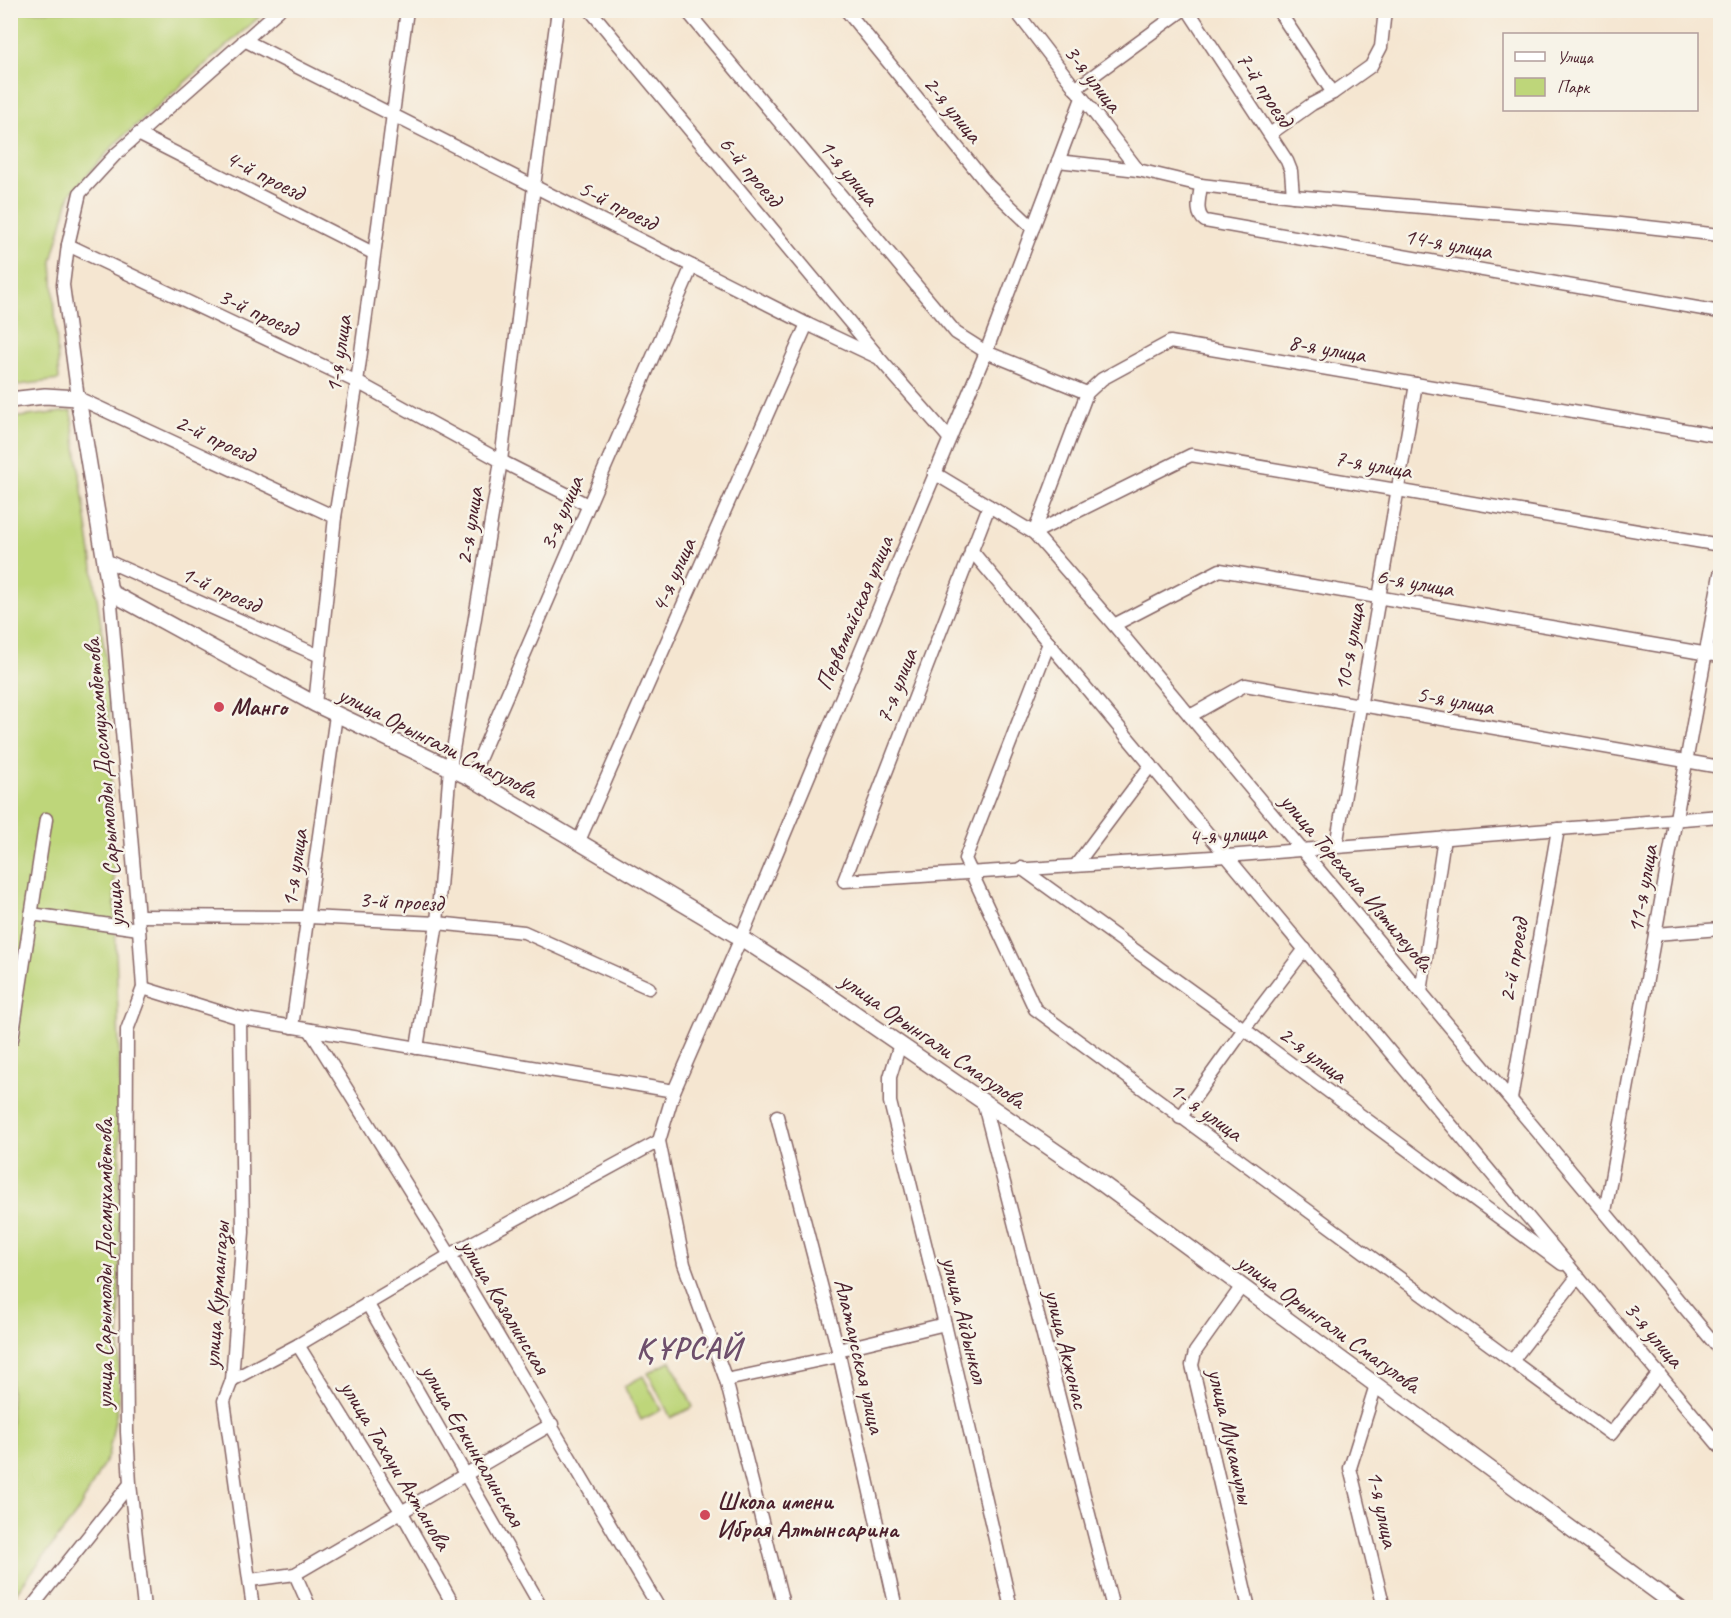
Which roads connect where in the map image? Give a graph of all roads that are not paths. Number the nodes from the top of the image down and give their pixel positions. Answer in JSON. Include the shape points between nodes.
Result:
{"nodes":[{"id":1,"x":279,"y":10,"type":"edge"},
{"id":2,"x":407,"y":10,"type":"edge"},
{"id":3,"x":558,"y":10,"type":"edge"},
{"id":4,"x":590,"y":10,"type":"edge"},
{"id":5,"x":686,"y":10,"type":"edge"},
{"id":6,"x":846,"y":10,"type":"edge"},
{"id":7,"x":1015,"y":10,"type":"edge"},
{"id":8,"x":1183,"y":10,"type":"edge"},
{"id":9,"x":1188,"y":10,"type":"edge"},
{"id":10,"x":1278,"y":10,"type":"edge"},
{"id":11,"x":1385,"y":10,"type":"edge"},
{"id":12,"x":244,"y":40,"type":"junction"},
{"id":13,"x":1333,"y":93,"type":"junction"},
{"id":14,"x":1078,"y":94,"type":"junction"},
{"id":15,"x":393,"y":114,"type":"junction"},
{"id":16,"x":138,"y":134,"type":"junction"},
{"id":17,"x":1270,"y":134,"type":"junction"},
{"id":18,"x":1058,"y":161,"type":"junction"},
{"id":19,"x":1138,"y":170,"type":"junction"},
{"id":20,"x":1202,"y":185,"type":"junction"},
{"id":21,"x":534,"y":186,"type":"junction"},
{"id":22,"x":1293,"y":196,"type":"junction"},
{"id":23,"x":1033,"y":228,"type":"junction"},
{"id":24,"x":1720,"y":235,"type":"edge"},
{"id":25,"x":68,"y":245,"type":"junction"},
{"id":26,"x":373,"y":253,"type":"junction"},
{"id":27,"x":692,"y":266,"type":"junction"},
{"id":28,"x":1720,"y":312,"type":"edge"},
{"id":29,"x":807,"y":324,"type":"junction"},
{"id":30,"x":986,"y":352,"type":"junction"},
{"id":31,"x":879,"y":358,"type":"junction"},
{"id":32,"x":357,"y":382,"type":"junction"},
{"id":33,"x":1416,"y":384,"type":"junction"},
{"id":34,"x":1087,"y":393,"type":"junction"},
{"id":35,"x":78,"y":398,"type":"junction"},
{"id":36,"x":10,"y":400,"type":"edge"},
{"id":37,"x":1720,"y":436,"type":"edge"},
{"id":38,"x":949,"y":438,"type":"junction"},
{"id":39,"x":501,"y":461,"type":"junction"},
{"id":40,"x":934,"y":473,"type":"junction"},
{"id":41,"x":1398,"y":490,"type":"junction"},
{"id":42,"x":588,"y":505,"type":"junction"},
{"id":43,"x":989,"y":506,"type":"junction"},
{"id":44,"x":335,"y":517,"type":"junction"},
{"id":45,"x":1034,"y":533,"type":"junction"},
{"id":46,"x":1720,"y":545,"type":"edge"},
{"id":47,"x":971,"y":550,"type":"junction"},
{"id":48,"x":105,"y":560,"type":"junction"},
{"id":49,"x":1720,"y":574,"type":"edge"},
{"id":50,"x":110,"y":592,"type":"junction"},
{"id":51,"x":1379,"y":597,"type":"junction"},
{"id":52,"x":1114,"y":625,"type":"junction"},
{"id":53,"x":1049,"y":643,"type":"junction"},
{"id":54,"x":1706,"y":654,"type":"junction"},
{"id":55,"x":320,"y":656,"type":"junction"},
{"id":56,"x":1720,"y":656,"type":"edge"},
{"id":57,"x":315,"y":704,"type":"junction"},
{"id":58,"x":1360,"y":705,"type":"junction"},
{"id":59,"x":336,"y":715,"type":"junction"},
{"id":60,"x":1190,"y":716,"type":"junction"},
{"id":61,"x":1687,"y":761,"type":"junction"},
{"id":62,"x":1151,"y":765,"type":"junction"},
{"id":63,"x":1720,"y":767,"type":"edge"},
{"id":64,"x":450,"y":768,"type":"junction"},
{"id":65,"x":471,"y":778,"type":"junction"},
{"id":66,"x":1720,"y":816,"type":"edge"},
{"id":67,"x":46,"y":819,"type":"dead end"},
{"id":68,"x":1676,"y":820,"type":"junction"},
{"id":69,"x":1558,"y":829,"type":"junction"},
{"id":70,"x":1444,"y":838,"type":"junction"},
{"id":71,"x":578,"y":843,"type":"junction"},
{"id":72,"x":1336,"y":846,"type":"junction"},
{"id":73,"x":1301,"y":848,"type":"junction"},
{"id":74,"x":1227,"y":855,"type":"junction"},
{"id":75,"x":1076,"y":865,"type":"junction"},
{"id":76,"x":1021,"y":868,"type":"junction"},
{"id":77,"x":972,"y":871,"type":"junction"},
{"id":78,"x":843,"y":881,"type":"joint"},
{"id":79,"x":32,"y":914,"type":"junction"},
{"id":80,"x":138,"y":916,"type":"junction"},
{"id":81,"x":309,"y":917,"type":"junction"},
{"id":82,"x":437,"y":923,"type":"junction"},
{"id":83,"x":1720,"y":929,"type":"edge"},
{"id":84,"x":139,"y":930,"type":"junction"},
{"id":85,"x":1655,"y":934,"type":"junction"},
{"id":86,"x":741,"y":938,"type":"junction"},
{"id":87,"x":1305,"y":949,"type":"junction"},
{"id":88,"x":142,"y":988,"type":"junction"},
{"id":89,"x":649,"y":988,"type":"dead end"},
{"id":90,"x":1421,"y":992,"type":"junction"},
{"id":91,"x":240,"y":1018,"type":"junction"},
{"id":92,"x":292,"y":1027,"type":"junction"},
{"id":93,"x":1244,"y":1029,"type":"junction"},
{"id":94,"x":310,"y":1030,"type":"junction"},
{"id":95,"x":12,"y":1039,"type":"edge"},
{"id":96,"x":900,"y":1044,"type":"junction"},
{"id":97,"x":417,"y":1048,"type":"junction"},
{"id":98,"x":674,"y":1091,"type":"junction"},
{"id":99,"x":1511,"y":1099,"type":"junction"},
{"id":100,"x":983,"y":1101,"type":"junction"},
{"id":101,"x":777,"y":1116,"type":"dead end"},
{"id":102,"x":1180,"y":1118,"type":"junction"},
{"id":103,"x":659,"y":1141,"type":"junction"},
{"id":104,"x":1605,"y":1212,"type":"junction"},
{"id":105,"x":450,"y":1255,"type":"junction"},
{"id":106,"x":1578,"y":1276,"type":"junction"},
{"id":107,"x":1242,"y":1286,"type":"junction"},
{"id":108,"x":367,"y":1303,"type":"junction"},
{"id":109,"x":945,"y":1324,"type":"junction"},
{"id":110,"x":298,"y":1345,"type":"junction"},
{"id":111,"x":1720,"y":1350,"type":"edge"},
{"id":112,"x":839,"y":1353,"type":"junction"},
{"id":113,"x":1512,"y":1361,"type":"junction"},
{"id":114,"x":1659,"y":1373,"type":"junction"},
{"id":115,"x":232,"y":1380,"type":"junction"},
{"id":116,"x":726,"y":1380,"type":"junction"},
{"id":117,"x":1376,"y":1385,"type":"junction"},
{"id":118,"x":552,"y":1424,"type":"junction"},
{"id":119,"x":1720,"y":1447,"type":"edge"},
{"id":120,"x":466,"y":1475,"type":"junction"},
{"id":121,"x":130,"y":1484,"type":"junction"},
{"id":122,"x":401,"y":1511,"type":"junction"},
{"id":123,"x":295,"y":1574,"type":"junction"},
{"id":124,"x":250,"y":1580,"type":"junction"},
{"id":125,"x":31,"y":1608,"type":"edge"},
{"id":126,"x":144,"y":1608,"type":"edge"},
{"id":127,"x":253,"y":1608,"type":"edge"},
{"id":128,"x":310,"y":1608,"type":"edge"},
{"id":129,"x":455,"y":1608,"type":"edge"},
{"id":130,"x":542,"y":1608,"type":"edge"},
{"id":131,"x":659,"y":1608,"type":"edge"},
{"id":132,"x":784,"y":1608,"type":"edge"},
{"id":133,"x":896,"y":1608,"type":"edge"},
{"id":134,"x":1011,"y":1608,"type":"edge"},
{"id":135,"x":1113,"y":1608,"type":"edge"},
{"id":136,"x":1249,"y":1608,"type":"edge"},
{"id":137,"x":1384,"y":1608,"type":"edge"},
{"id":138,"x":1679,"y":1608,"type":"edge"}],
"edges":[{"from":1,"to":12,"type":"street","name":"улица Сарымолды Досмухамбетова"},
{"from":2,"to":15,"type":"street","name":"1-я улица"},
{"from":3,"to":21,"type":"street","name":"2-я улица"},
{"from":4,"to":31,"type":"street","name":"6-й проезд"},
{"from":5,"to":30,"type":"street","name":"1-я улица","via":[[956,333]]},
{"from":6,"to":23,"type":"street","name":"2-я улица","via":[[988,185]]},
{"from":7,"to":14,"type":"street","name":"3-я улица"},
{"from":8,"to":14,"type":"street"},
{"from":9,"to":17,"type":"street","name":"7-й проезд"},
{"from":10,"to":13,"type":"street"},
{"from":11,"to":13,"type":"street","via":[[1381,47],[1371,66]]},
{"from":12,"to":15,"type":"street","name":"5-й проезд"},
{"from":12,"to":16,"type":"street","name":"улица Сарымолды Досмухамбетова"},
{"from":13,"to":17,"type":"street"},
{"from":14,"to":18,"type":"street","name":"Первомайская улица"},
{"from":14,"to":19,"type":"street","name":"3-я улица"},
{"from":15,"to":21,"type":"street","name":"5-й проезд"},
{"from":15,"to":26,"type":"street","name":"1-я улица"},
{"from":16,"to":25,"type":"street","name":"улица Сарымолды Досмухамбетова","via":[[80,193]]},
{"from":16,"to":26,"type":"street","name":"4-й проезд"},
{"from":17,"to":22,"type":"street","name":"7-й проезд","via":[[1291,171]]},
{"from":18,"to":19,"type":"street"},
{"from":18,"to":23,"type":"street","name":"Первомайская улица"},
{"from":19,"to":20,"type":"street"},
{"from":20,"to":22,"type":"street"},
{"from":20,"to":28,"type":"street","name":"14-я улица","via":[[1198,211],[1205,221]]},
{"from":21,"to":27,"type":"street","name":"5-й проезд"},
{"from":21,"to":39,"type":"street","name":"2-я улица"},
{"from":22,"to":24,"type":"street"},
{"from":23,"to":30,"type":"street","name":"Первомайская улица"},
{"from":25,"to":32,"type":"street","name":"3-й проезд"},
{"from":25,"to":35,"type":"street","name":"улица Сарымолды Досмухамбетова","via":[[63,285]]},
{"from":26,"to":32,"type":"street","name":"1-я улица"},
{"from":27,"to":29,"type":"street","name":"5-й проезд"},
{"from":27,"to":42,"type":"street","name":"3-я улица"},
{"from":29,"to":31,"type":"street","name":"5-й проезд"},
{"from":29,"to":71,"type":"street","name":"4-я улица"},
{"from":30,"to":34,"type":"street","name":"1-я улица"},
{"from":30,"to":38,"type":"street","name":"Первомайская улица"},
{"from":31,"to":38,"type":"street","name":"5-й проезд"},
{"from":32,"to":39,"type":"street","name":"3-й проезд"},
{"from":32,"to":44,"type":"street","name":"1-я улица"},
{"from":33,"to":34,"type":"street","name":"8-я улица","via":[[1170,342],[1102,379]]},
{"from":33,"to":37,"type":"street","name":"8-я улица"},
{"from":33,"to":41,"type":"street","name":"10-я улица"},
{"from":34,"to":45,"type":"street"},
{"from":35,"to":36,"type":"main road"},
{"from":35,"to":44,"type":"street","name":"2-й проезд"},
{"from":35,"to":48,"type":"main road","name":"улица Сарымолды Досмухамбетова"},
{"from":38,"to":40,"type":"street","name":"Первомайская улица"},
{"from":39,"to":42,"type":"street","name":"3-й проезд"},
{"from":39,"to":64,"type":"street","name":"2-я улица"},
{"from":40,"to":43,"type":"street","name":"улица Торехана Изтилеуова"},
{"from":40,"to":86,"type":"street","name":"Первомайская улица"},
{"from":41,"to":45,"type":"street","name":"7-я улица","via":[[1191,455]]},
{"from":41,"to":46,"type":"street","name":"7-я улица"},
{"from":41,"to":51,"type":"street","name":"10-я улица"},
{"from":42,"to":65,"type":"street","name":"3-я улица"},
{"from":43,"to":45,"type":"street","name":"улица Торехана Изтилеуова"},
{"from":43,"to":47,"type":"street","name":"7-я улица"},
{"from":44,"to":55,"type":"street","name":"1-я улица"},
{"from":45,"to":52,"type":"street","name":"улица Торехана Изтилеуова"},
{"from":47,"to":53,"type":"street"},
{"from":47,"to":78,"type":"street","name":"7-я улица"},
{"from":48,"to":50,"type":"main road","name":"улица Сарымолды Досмухамбетова"},
{"from":48,"to":55,"type":"street","name":"1-й проезд"},
{"from":49,"to":54,"type":"street","name":"11-я улица"},
{"from":50,"to":57,"type":"main road","name":"улица Орынгали Смагулова"},
{"from":50,"to":80,"type":"street","name":"улица Сарымолды Досмухамбетова"},
{"from":51,"to":52,"type":"street","name":"6-я улица","via":[[1220,570]]},
{"from":51,"to":54,"type":"street","name":"6-я улица"},
{"from":51,"to":58,"type":"street","name":"10-я улица"},
{"from":52,"to":60,"type":"street","name":"улица Торехана Изтилеуова"},
{"from":53,"to":62,"type":"street"},
{"from":53,"to":77,"type":"street","name":"1- я улица","via":[[965,859]]},
{"from":54,"to":56,"type":"street","name":"6-я улица"},
{"from":54,"to":61,"type":"street","name":"11-я улица"},
{"from":55,"to":57,"type":"street","name":"1-я улица"},
{"from":57,"to":59,"type":"main road","name":"улица Орынгали Смагулова"},
{"from":58,"to":60,"type":"street","name":"5-я улица","via":[[1245,685]]},
{"from":58,"to":61,"type":"street","name":"5-я улица"},
{"from":58,"to":72,"type":"street","name":"10-я улица"},
{"from":59,"to":64,"type":"main road","name":"улица Орынгали Смагулова"},
{"from":59,"to":81,"type":"street","name":"1-я улица"},
{"from":60,"to":73,"type":"street","name":"улица Торехана Изтилеуова"},
{"from":61,"to":63,"type":"street","name":"5-я улица"},
{"from":61,"to":68,"type":"street","name":"11-я улица"},
{"from":62,"to":74,"type":"street"},
{"from":62,"to":75,"type":"street"},
{"from":64,"to":65,"type":"main road","name":"улица Орынгали Смагулова"},
{"from":64,"to":82,"type":"street","name":"2-я улица"},
{"from":65,"to":71,"type":"main road","name":"улица Орынгали Смагулова"},
{"from":66,"to":68,"type":"street","name":"4-я улица"},
{"from":67,"to":79,"type":"street"},
{"from":68,"to":69,"type":"street","name":"4-я улица"},
{"from":68,"to":85,"type":"street","name":"11-я улица"},
{"from":69,"to":70,"type":"street","name":"4-я улица"},
{"from":69,"to":99,"type":"street","name":"2-й проезд"},
{"from":70,"to":72,"type":"street","name":"4-я улица"},
{"from":70,"to":90,"type":"street"},
{"from":71,"to":86,"type":"main road","name":"улица Орынгали Смагулова"},
{"from":72,"to":73,"type":"street","name":"4-я улица"},
{"from":73,"to":74,"type":"street","name":"4-я улица"},
{"from":73,"to":90,"type":"street","name":"улица Торехана Изтилеуова"},
{"from":74,"to":75,"type":"street","name":"4-я улица"},
{"from":74,"to":87,"type":"street"},
{"from":75,"to":76,"type":"street","name":"4-я улица"},
{"from":76,"to":77,"type":"street","name":"4-я улица"},
{"from":76,"to":93,"type":"street","name":"2-я улица"},
{"from":77,"to":78,"type":"street","name":"4-я улица"},
{"from":77,"to":102,"type":"street","name":"1- я улица","via":[[1035,1009]]},
{"from":79,"to":84,"type":"street"},
{"from":79,"to":95,"type":"street"},
{"from":80,"to":81,"type":"street","name":"3-й проезд"},
{"from":80,"to":84,"type":"street","name":"улица Сарымолды Досмухамбетова"},
{"from":81,"to":82,"type":"street","name":"3-й проезд"},
{"from":81,"to":92,"type":"street","name":"1-я улица"},
{"from":82,"to":89,"type":"street","name":"3-й проезд","via":[[524,932]]},
{"from":82,"to":97,"type":"street","name":"2-я улица"},
{"from":83,"to":85,"type":"street"},
{"from":84,"to":88,"type":"street","name":"улица Сарымолды Досмухамбетова"},
{"from":85,"to":104,"type":"street","name":"11-я улица"},
{"from":86,"to":96,"type":"main road","name":"улица Орынгали Смагулова"},
{"from":86,"to":98,"type":"street","name":"Первомайская улица"},
{"from":87,"to":93,"type":"street"},
{"from":87,"to":106,"type":"street"},
{"from":88,"to":91,"type":"street"},
{"from":88,"to":121,"type":"street","name":"улица Сарымолды Досмухамбетова","via":[[128,1030],[126,1294]]},
{"from":90,"to":99,"type":"street","name":"улица Торехана Изтилеуова"},
{"from":91,"to":92,"type":"street"},
{"from":91,"to":115,"type":"street","name":"улица Курмангазы","via":[[243,1232]]},
{"from":92,"to":94,"type":"street"},
{"from":93,"to":102,"type":"street"},
{"from":93,"to":106,"type":"street","name":"2-я улица"},
{"from":94,"to":97,"type":"street"},
{"from":94,"to":105,"type":"street","name":"улица Казалинская"},
{"from":96,"to":100,"type":"main road","name":"улица Орынгали Смагулова"},
{"from":96,"to":109,"type":"street","name":"улица Айдынкол","via":[[890,1077],[890,1102]]},
{"from":97,"to":98,"type":"street"},
{"from":98,"to":103,"type":"street","name":"Первомайская улица"},
{"from":99,"to":104,"type":"street","name":"улица Торехана Изтилеуова"},
{"from":100,"to":107,"type":"main road","name":"улица Орынгали Смагулова"},
{"from":100,"to":135,"type":"street","name":"улица Акжонас"},
{"from":101,"to":112,"type":"street","name":"Алатаусская улица"},
{"from":102,"to":113,"type":"street","name":"1- я улица"},
{"from":103,"to":105,"type":"street"},
{"from":103,"to":116,"type":"street","via":[[684,1264]]},
{"from":104,"to":111,"type":"street","name":"улица Торехана Изтилеуова"},
{"from":105,"to":108,"type":"street"},
{"from":105,"to":118,"type":"street","name":"улица Казалинская"},
{"from":106,"to":113,"type":"street"},
{"from":106,"to":114,"type":"street","name":"3-я улица"},
{"from":107,"to":117,"type":"main road","name":"улица Орынгали Смагулова"},
{"from":107,"to":136,"type":"street","name":"улица Мукашулы","via":[[1196,1352],[1192,1365]]},
{"from":108,"to":110,"type":"street"},
{"from":108,"to":120,"type":"street","name":"улица Еркинкалинская"},
{"from":109,"to":112,"type":"street"},
{"from":109,"to":134,"type":"street","name":"улица Айдынкол"},
{"from":110,"to":115,"type":"street"},
{"from":110,"to":122,"type":"street","name":"улица Тахауи Ахтанова"},
{"from":112,"to":116,"type":"street"},
{"from":112,"to":133,"type":"street","name":"Алатаусская улица"},
{"from":113,"to":114,"type":"street","name":"1- я улица","via":[[1611,1434]]},
{"from":114,"to":119,"type":"street","name":"3-я улица"},
{"from":115,"to":124,"type":"street","name":"улица Курмангазы","via":[[224,1401],[225,1415]]},
{"from":116,"to":132,"type":"street"},
{"from":117,"to":137,"type":"street","name":"1-я улица","via":[[1350,1468]]},
{"from":117,"to":138,"type":"main road","name":"улица Орынгали Смагулова"},
{"from":118,"to":120,"type":"street"},
{"from":118,"to":131,"type":"street","name":"улица Казалинская"},
{"from":120,"to":122,"type":"street"},
{"from":120,"to":130,"type":"street","name":"улица Еркинкалинская"},
{"from":121,"to":125,"type":"street"},
{"from":121,"to":126,"type":"street","name":"улица Сарымолды Досмухамбетова"},
{"from":122,"to":123,"type":"street"},
{"from":122,"to":129,"type":"street","name":"улица Тахауи Ахтанова"},
{"from":123,"to":124,"type":"street"},
{"from":123,"to":128,"type":"street"},
{"from":124,"to":127,"type":"street","name":"улица Курмангазы"}]}
